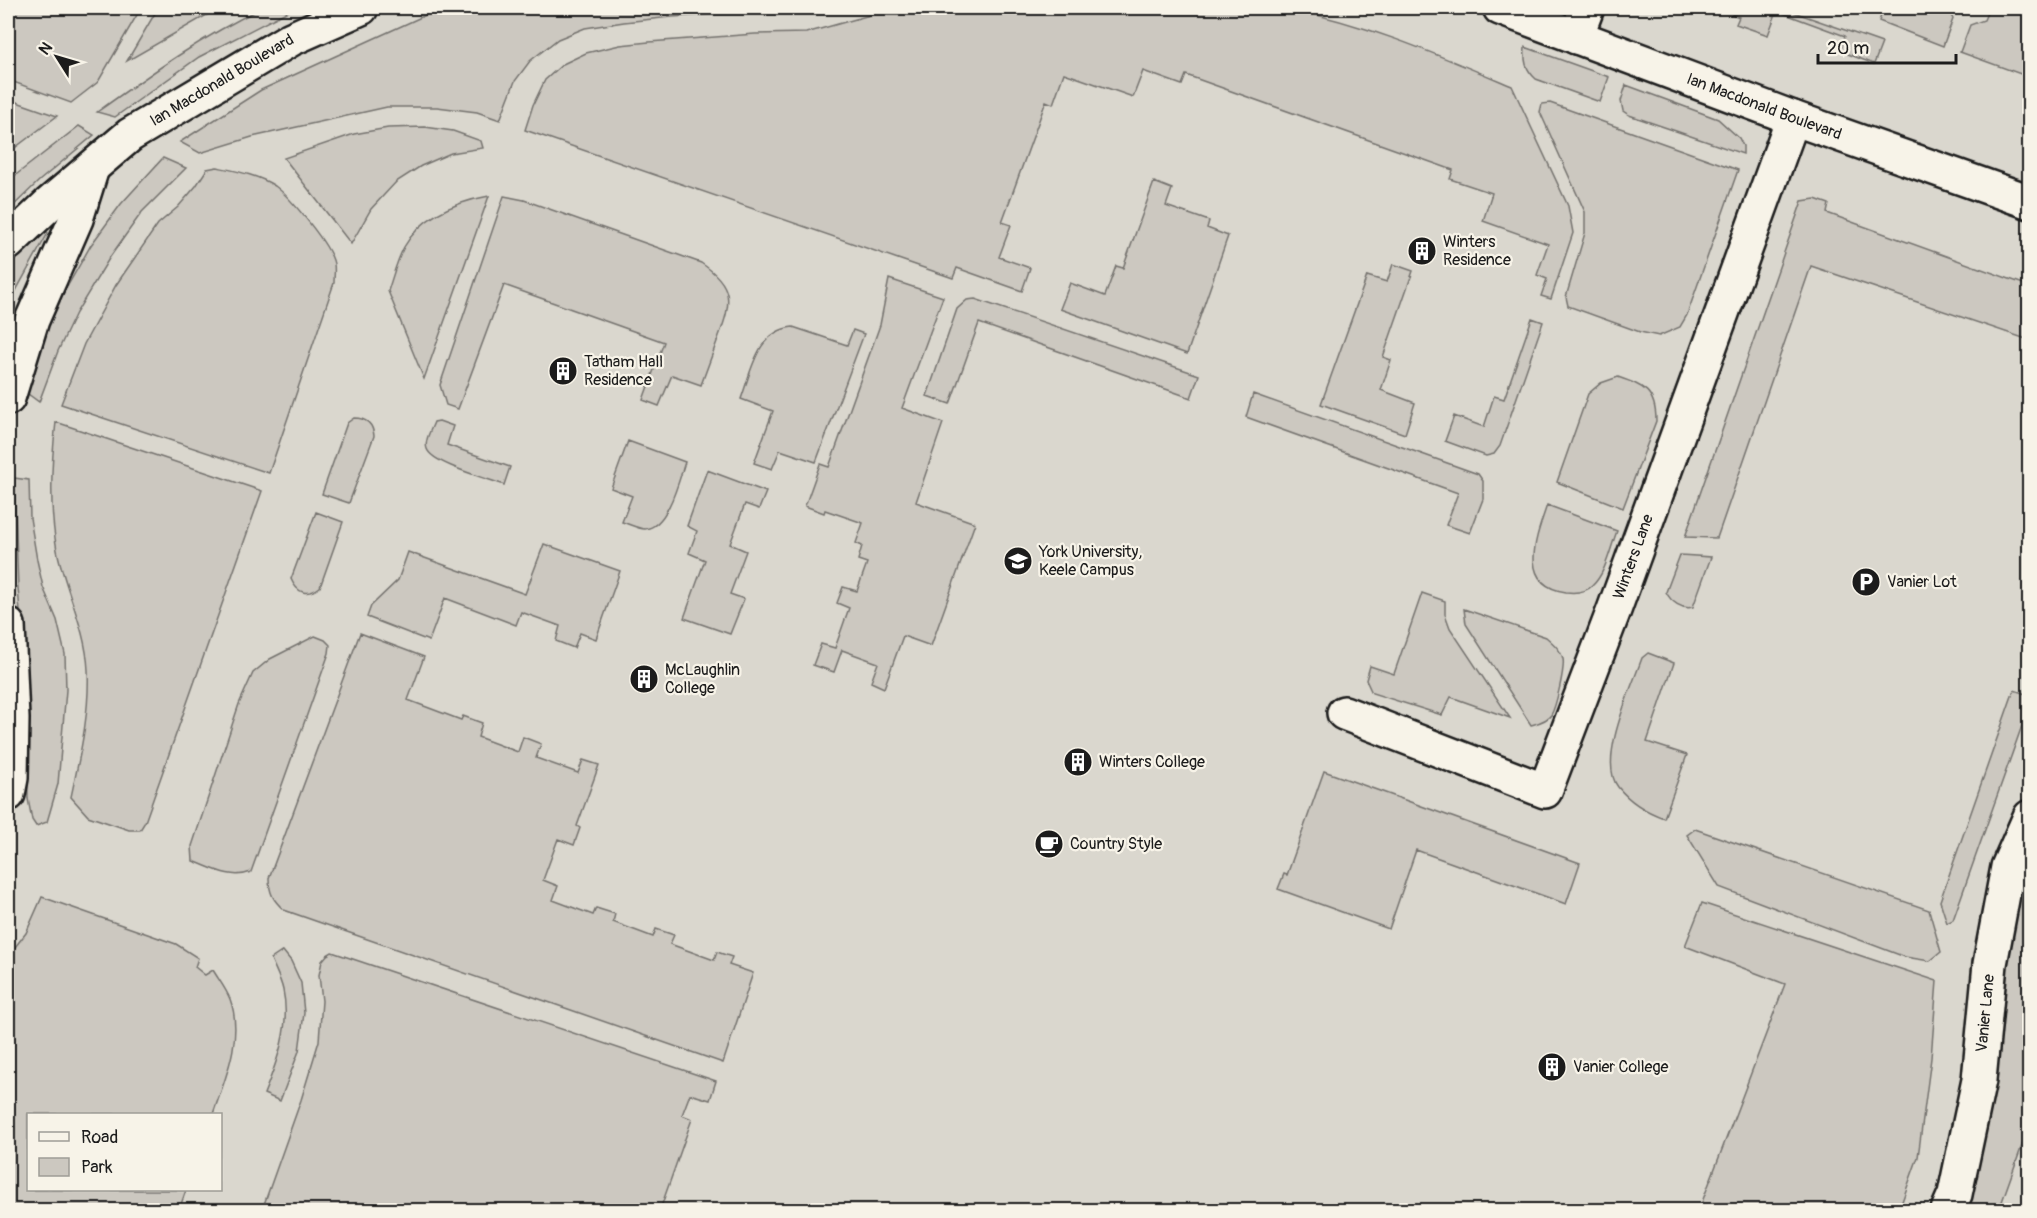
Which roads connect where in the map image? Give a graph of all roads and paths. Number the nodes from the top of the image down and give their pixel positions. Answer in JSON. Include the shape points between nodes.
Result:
{"nodes":[{"id":1,"x":361,"y":8,"type":"edge"},
{"id":2,"x":1500,"y":8,"type":"edge"},
{"id":3,"x":1581,"y":22,"type":"edge"},
{"id":4,"x":1793,"y":118,"type":"junction"},
{"id":5,"x":92,"y":168,"type":"junction"},
{"id":6,"x":2030,"y":202,"type":"edge"},
{"id":7,"x":8,"y":243,"type":"edge"},
{"id":8,"x":8,"y":398,"type":"edge"},
{"id":9,"x":8,"y":627,"type":"edge"},
{"id":10,"x":1344,"y":713,"type":"dead end"},
{"id":11,"x":8,"y":794,"type":"edge"},
{"id":12,"x":2030,"y":817,"type":"edge"},
{"id":13,"x":1948,"y":1210,"type":"edge"}],
"edges":[{"from":1,"to":5,"type":"street","name":"Ian Macdonald Boulevard","via":[[291,39],[130,135]]},
{"from":2,"to":3,"type":"street","name":"Ian Macdonald Boulevard"},
{"from":3,"to":4,"type":"street","name":"Ian Macdonald Boulevard"},
{"from":4,"to":6,"type":"street","name":"Ian Macdonald Boulevard"},
{"from":4,"to":10,"type":"street","name":"Winters Lane","via":[[1545,791]]},
{"from":5,"to":7,"type":"street","name":"Ian Macdonald Boulevard"},
{"from":5,"to":8,"type":"street","via":[[76,219],[32,320]]},
{"from":9,"to":11,"type":"street","via":[[12,719]]},
{"from":12,"to":13,"type":"street","name":"Vanier Lane","via":[[2008,867],[1990,964],[1979,1080]]}]}
